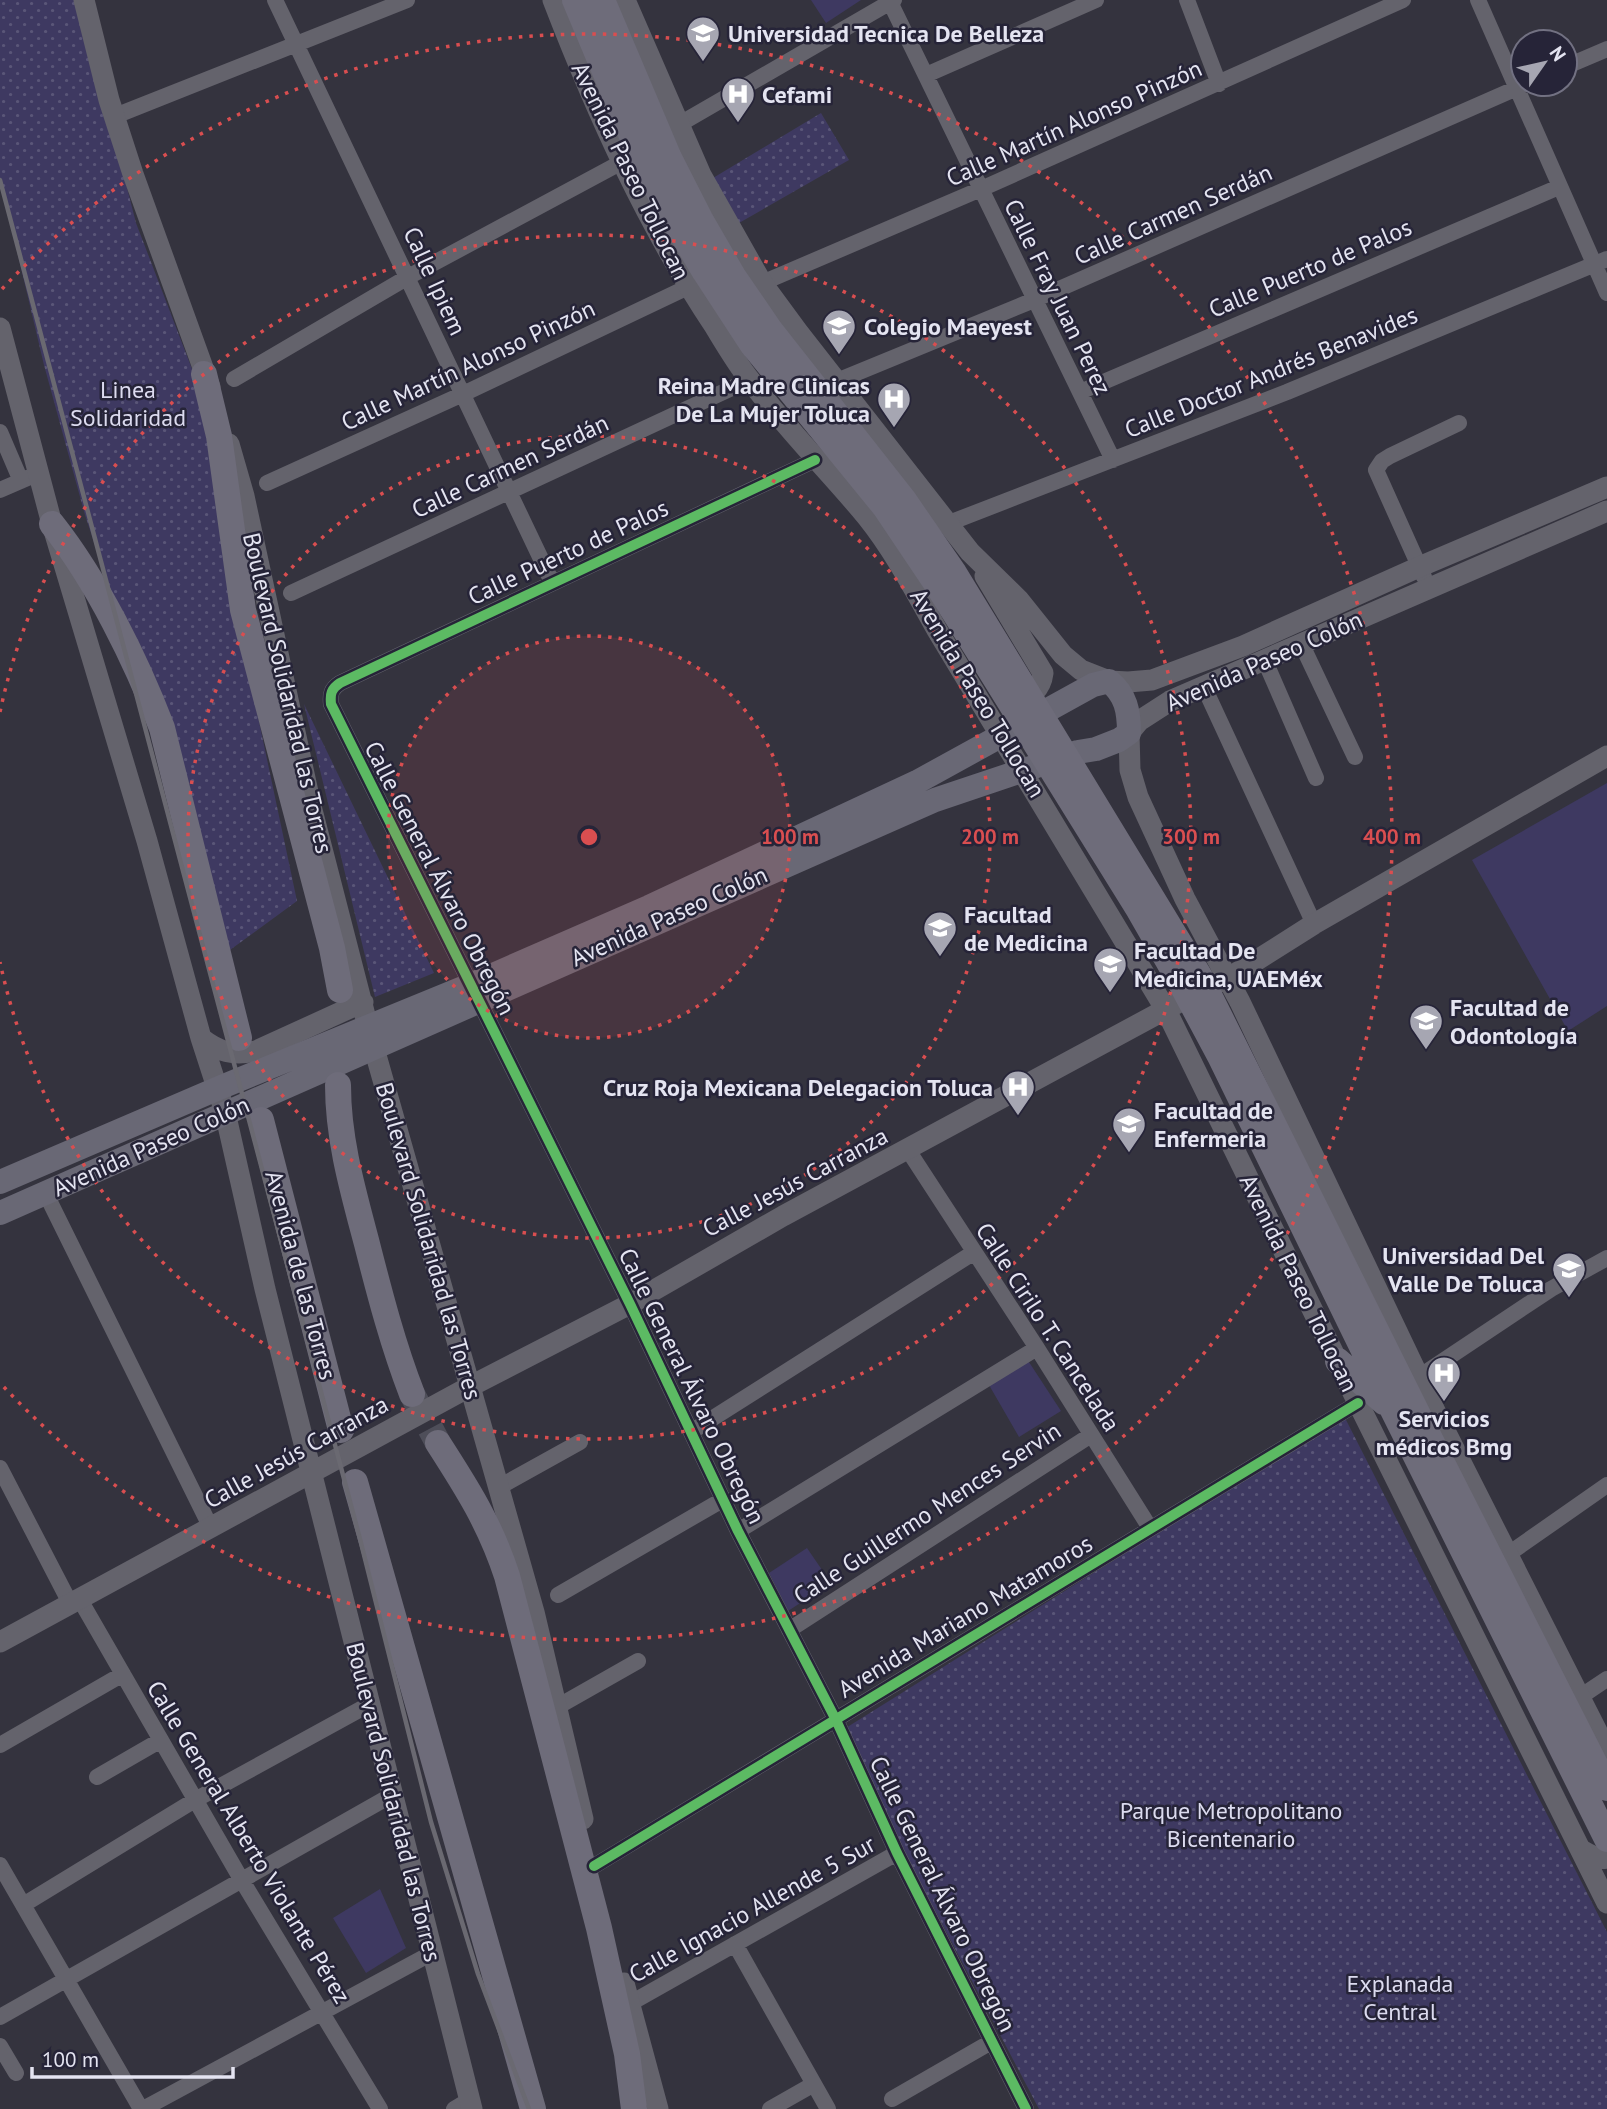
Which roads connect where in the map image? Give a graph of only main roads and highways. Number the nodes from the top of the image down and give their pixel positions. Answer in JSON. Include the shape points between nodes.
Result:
{"nodes":[{"id":1,"x":84,"y":0,"type":"edge"},
{"id":2,"x":553,"y":0,"type":"edge"},
{"id":3,"x":575,"y":0,"type":"edge"},
{"id":4,"x":602,"y":0,"type":"edge"},
{"id":5,"x":625,"y":0,"type":"edge"},
{"id":6,"x":0,"y":328,"type":"edge"},
{"id":7,"x":204,"y":374,"type":"joint"},
{"id":8,"x":1607,"y":487,"type":"edge"},
{"id":9,"x":1607,"y":511,"type":"edge"},
{"id":10,"x":52,"y":524,"type":"junction"},
{"id":11,"x":1512,"y":540,"type":"junction"},
{"id":12,"x":970,"y":552,"type":"junction"},
{"id":13,"x":908,"y":576,"type":"junction"},
{"id":14,"x":1109,"y":681,"type":"junction"},
{"id":15,"x":1008,"y":733,"type":"junction"},
{"id":16,"x":1129,"y":733,"type":"junction"},
{"id":17,"x":1607,"y":756,"type":"edge"},
{"id":18,"x":1030,"y":768,"type":"junction"},
{"id":19,"x":652,"y":914,"type":"junction"},
{"id":20,"x":1227,"y":979,"type":"junction"},
{"id":21,"x":352,"y":996,"type":"junction"},
{"id":22,"x":1240,"y":1002,"type":"junction"},
{"id":23,"x":1166,"y":1010,"type":"junction"},
{"id":24,"x":1179,"y":1035,"type":"junction"},
{"id":25,"x":372,"y":1037,"type":"junction"},
{"id":26,"x":201,"y":1038,"type":"junction"},
{"id":27,"x":239,"y":1038,"type":"dead end"},
{"id":28,"x":338,"y":1085,"type":"dead end"},
{"id":29,"x":219,"y":1088,"type":"junction"},
{"id":30,"x":225,"y":1112,"type":"junction"},
{"id":31,"x":261,"y":1120,"type":"dead end"},
{"id":32,"x":0,"y":1182,"type":"edge"},
{"id":33,"x":0,"y":1213,"type":"edge"},
{"id":34,"x":1338,"y":1361,"type":"junction"},
{"id":35,"x":469,"y":1387,"type":"junction"},
{"id":36,"x":412,"y":1394,"type":"tunnel mouth"},
{"id":37,"x":1434,"y":1409,"type":"junction"},
{"id":38,"x":1393,"y":1410,"type":"junction"},
{"id":39,"x":341,"y":1430,"type":"dead end"},
{"id":40,"x":438,"y":1443,"type":"tunnel mouth"},
{"id":41,"x":1435,"y":1449,"type":"junction"},
{"id":42,"x":312,"y":1473,"type":"junction"},
{"id":43,"x":355,"y":1482,"type":"dead end"},
{"id":44,"x":0,"y":1642,"type":"edge"},
{"id":45,"x":1561,"y":1702,"type":"junction"},
{"id":46,"x":1607,"y":1751,"type":"edge"},
{"id":47,"x":1607,"y":1788,"type":"edge"},
{"id":48,"x":1607,"y":1839,"type":"edge"},
{"id":49,"x":1580,"y":1849,"type":"junction"},
{"id":50,"x":1607,"y":1858,"type":"edge"},
{"id":51,"x":1607,"y":1903,"type":"edge"},
{"id":52,"x":465,"y":2106,"type":"edge"},
{"id":53,"x":533,"y":2109,"type":"edge"},
{"id":54,"x":634,"y":2109,"type":"edge"},
{"id":55,"x":658,"y":2109,"type":"edge"}],
"edges":[{"from":1,"to":7,"type":"main road","name":"Boulevard Solidaridad las Torres","via":[[133,174]]},
{"from":2,"to":13,"type":"main road","name":"Avenida Paseo Tollocan","via":[[622,162],[688,287],[749,380],[867,518]]},
{"from":3,"to":38,"type":"highway","name":"Avenida Paseo Tollocan","via":[[637,148],[705,272],[752,344],[886,507],[1139,910],[1220,1056]]},
{"from":4,"to":41,"type":"highway","name":"Avenida Paseo Tollocan","via":[[669,158],[733,276],[954,573],[1200,977]]},
{"from":5,"to":12,"type":"main road","via":[[701,175],[762,283]]},
{"from":6,"to":10,"type":"main road","name":"Boulevard Solidaridad las Torres","via":[[30,477]]},
{"from":7,"to":21,"type":"highway","name":"Boulevard Solidaridad las Torres","via":[[219,436],[243,610],[332,948]]},
{"from":8,"to":11,"type":"main road","name":"Avenida Paseo Colón"},
{"from":9,"to":11,"type":"main road","name":"Avenida Paseo Colón"},
{"from":10,"to":26,"type":"main road","name":"Boulevard Solidaridad las Torres"},
{"from":10,"to":27,"type":"highway","name":"Boulevard Solidaridad las Torres","via":[[91,580],[162,728]]},
{"from":11,"to":14,"type":"main road","name":"Avenida Paseo Colón","via":[[1419,567],[1243,646],[1152,680]]},
{"from":11,"to":16,"type":"main road","name":"Avenida Paseo Colón","via":[[1429,590],[1170,701]]},
{"from":12,"to":13,"type":"main road","via":[[1043,673],[1037,691],[1018,703],[1003,708],[988,702],[932,602]]},
{"from":12,"to":14,"type":"main road","via":[[1019,600],[1063,655],[1081,670]]},
{"from":13,"to":15,"type":"main road","name":"Avenida Paseo Tollocan","via":[[937,630]]},
{"from":14,"to":15,"type":"main road","name":"Avenida Paseo Colón","via":[[1093,685]]},
{"from":14,"to":16,"type":"main road","name":"Avenida Paseo Tollocan","via":[[1126,702]]},
{"from":15,"to":18,"type":"main road","name":"Avenida Paseo Tollocan"},
{"from":15,"to":19,"type":"main road","name":"Avenida Paseo Colón"},
{"from":16,"to":18,"type":"main road","name":"Avenida Paseo Colón","via":[[1109,744]]},
{"from":16,"to":20,"type":"main road","name":"Avenida Paseo Tollocan","via":[[1130,770],[1138,797]]},
{"from":17,"to":20,"type":"main road","name":"Calle Jesús Carranza"},
{"from":18,"to":19,"type":"main road","name":"Avenida Paseo Colón","via":[[935,800]]},
{"from":18,"to":23,"type":"main road","name":"Avenida Paseo Tollocan"},
{"from":19,"to":25,"type":"main road","name":"Avenida Paseo Colón"},
{"from":20,"to":22,"type":"main road","name":"Avenida Paseo Tollocan"},
{"from":20,"to":23,"type":"main road","name":"Calle Jesús Carranza"},
{"from":21,"to":25,"type":"main road","name":"Boulevard Solidaridad las Torres"},
{"from":21,"to":26,"type":"main road","via":[[246,1054],[223,1052]]},
{"from":22,"to":24,"type":"main road","via":[[1217,1006]]},
{"from":22,"to":37,"type":"main road","name":"Avenida Paseo Tollocan"},
{"from":23,"to":24,"type":"main road","name":"Avenida Paseo Tollocan"},
{"from":23,"to":35,"type":"main road","name":"Calle Jesús Carranza","via":[[783,1216],[630,1304]]},
{"from":24,"to":34,"type":"main road","name":"Avenida Paseo Tollocan"},
{"from":25,"to":29,"type":"main road","name":"Avenida Paseo Colón"},
{"from":25,"to":30,"type":"main road","name":"Avenida Paseo Colón"},
{"from":25,"to":35,"type":"main road","name":"Boulevard Solidaridad las Torres"},
{"from":26,"to":29,"type":"main road","name":"Boulevard Solidaridad las Torres"},
{"from":28,"to":36,"type":"highway","via":[[343,1153],[397,1355]]},
{"from":29,"to":30,"type":"main road","name":"Boulevard Solidaridad las Torres"},
{"from":29,"to":32,"type":"main road","name":"Avenida Paseo Colón"},
{"from":30,"to":33,"type":"main road","name":"Avenida Paseo Colón"},
{"from":30,"to":42,"type":"main road","name":"Boulevard Solidaridad las Torres"},
{"from":31,"to":39,"type":"highway","name":"Avenida de las Torres"},
{"from":34,"to":38,"type":"highway"},
{"from":34,"to":49,"type":"main road","name":"Avenida Paseo Tollocan"},
{"from":35,"to":42,"type":"main road","name":"Calle Jesús Carranza"},
{"from":35,"to":55,"type":"main road","name":"Boulevard Solidaridad las Torres","via":[[557,1707]]},
{"from":37,"to":41,"type":"highway"},
{"from":37,"to":45,"type":"main road","name":"Avenida Paseo Tollocan","via":[[1507,1555]]},
{"from":38,"to":45,"type":"highway","name":"Avenida Paseo Tollocan"},
{"from":40,"to":54,"type":"highway","via":[[481,1511],[507,1576],[599,1928],[627,2054]]},
{"from":41,"to":45,"type":"highway","name":"Avenida Paseo Tollocan"},
{"from":42,"to":44,"type":"main road","name":"Calle Jesús Carranza"},
{"from":42,"to":52,"type":"main road","name":"Boulevard Solidaridad las Torres","via":[[432,1953]]},
{"from":43,"to":53,"type":"highway","name":"Boulevard Solidaridad las Torres"},
{"from":45,"to":46,"type":"main road","name":"Avenida Paseo Tollocan"},
{"from":45,"to":47,"type":"highway","name":"Avenida Paseo Tollocan"},
{"from":45,"to":48,"type":"highway","name":"Avenida Paseo Tollocan"},
{"from":49,"to":50,"type":"main road"},
{"from":49,"to":51,"type":"main road","name":"Avenida Paseo Tollocan"}]}
